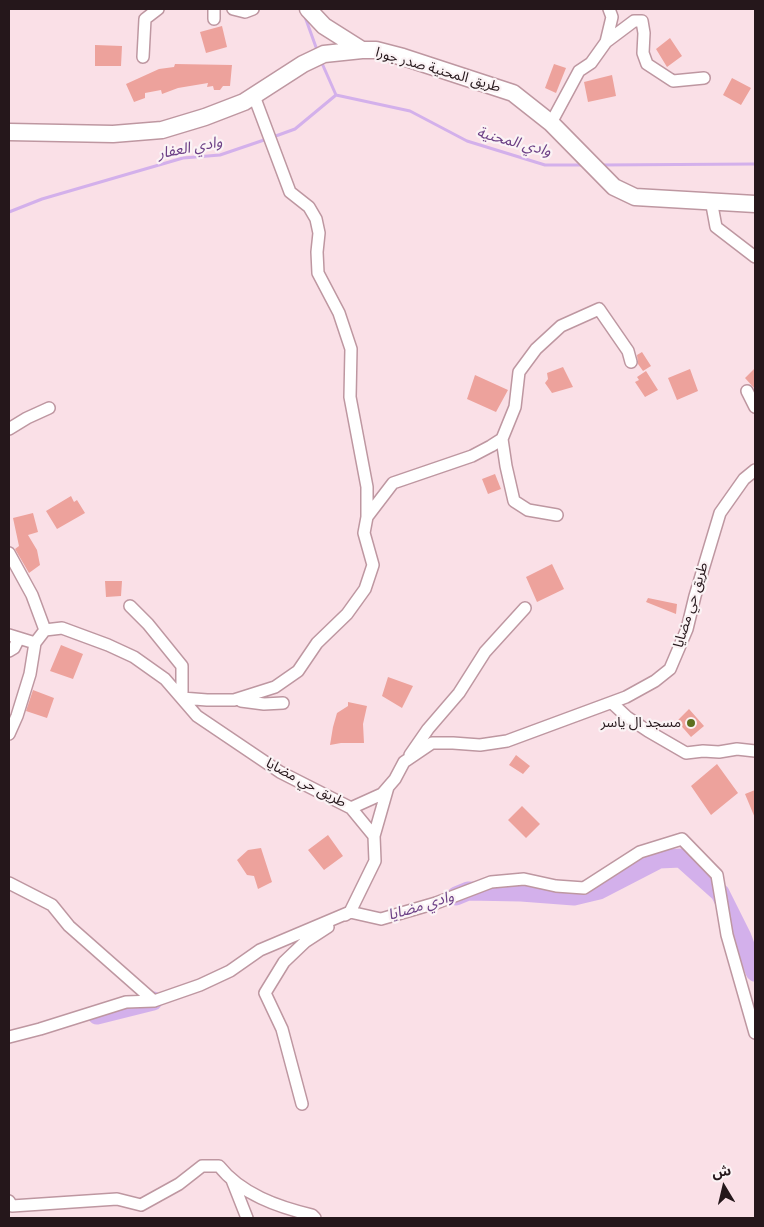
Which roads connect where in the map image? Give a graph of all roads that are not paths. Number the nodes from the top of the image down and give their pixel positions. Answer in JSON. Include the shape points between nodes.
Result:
{"nodes":[{"id":1,"x":158,"y":9,"type":"edge"},
{"id":2,"x":233,"y":9,"type":"edge"},
{"id":3,"x":253,"y":9,"type":"edge"},
{"id":4,"x":308,"y":9,"type":"edge"},
{"id":5,"x":609,"y":9,"type":"edge"},
{"id":6,"x":606,"y":42,"type":"junction"},
{"id":7,"x":354,"y":51,"type":"junction"},
{"id":8,"x":143,"y":57,"type":"dead end"},
{"id":9,"x":704,"y":78,"type":"dead end"},
{"id":10,"x":254,"y":96,"type":"junction"},
{"id":11,"x":551,"y":123,"type":"junction"},
{"id":12,"x":9,"y":132,"type":"edge"},
{"id":13,"x":712,"y":200,"type":"junction"},
{"id":14,"x":755,"y":204,"type":"edge"},
{"id":15,"x":755,"y":257,"type":"edge"},
{"id":16,"x":631,"y":362,"type":"dead end"},
{"id":17,"x":747,"y":391,"type":"dead end"},
{"id":18,"x":755,"y":407,"type":"edge"},
{"id":19,"x":49,"y":408,"type":"dead end"},
{"id":20,"x":9,"y":429,"type":"edge"},
{"id":21,"x":502,"y":439,"type":"junction"},
{"id":22,"x":755,"y":470,"type":"edge"},
{"id":23,"x":557,"y":516,"type":"dead end"},
{"id":24,"x":367,"y":517,"type":"junction"},
{"id":25,"x":9,"y":553,"type":"edge"},
{"id":26,"x":130,"y":606,"type":"dead end"},
{"id":27,"x":525,"y":608,"type":"dead end"},
{"id":28,"x":45,"y":630,"type":"junction"},
{"id":29,"x":14,"y":637,"type":"edge"},
{"id":30,"x":35,"y":643,"type":"junction"},
{"id":31,"x":9,"y":651,"type":"edge"},
{"id":32,"x":182,"y":698,"type":"junction"},
{"id":33,"x":234,"y":700,"type":"junction"},
{"id":34,"x":283,"y":703,"type":"dead end"},
{"id":35,"x":612,"y":703,"type":"junction"},
{"id":36,"x":9,"y":734,"type":"edge"},
{"id":37,"x":755,"y":751,"type":"edge"},
{"id":38,"x":404,"y":762,"type":"junction"},
{"id":39,"x":388,"y":787,"type":"junction"},
{"id":40,"x":351,"y":808,"type":"junction"},
{"id":41,"x":374,"y":836,"type":"junction"},
{"id":42,"x":9,"y":882,"type":"edge"},
{"id":43,"x":350,"y":912,"type":"junction"},
{"id":44,"x":154,"y":1001,"type":"junction"},
{"id":45,"x":755,"y":1033,"type":"edge"},
{"id":46,"x":9,"y":1037,"type":"edge"},
{"id":47,"x":302,"y":1104,"type":"dead end"},
{"id":48,"x":232,"y":1180,"type":"junction"},
{"id":49,"x":9,"y":1201,"type":"edge"},
{"id":50,"x":247,"y":1218,"type":"edge"},
{"id":51,"x":316,"y":1218,"type":"edge"}],
"edges":[{"from":1,"to":8,"type":"street","via":[[145,19]]},
{"from":2,"to":3,"type":"street","via":[[245,12]]},
{"from":4,"to":7,"type":"main road"},
{"from":5,"to":6,"type":"street","via":[[612,17]]},
{"from":6,"to":9,"type":"street","via":[[634,21],[642,22],[643,53],[647,64],[673,80]]},
{"from":6,"to":11,"type":"street","via":[[591,63],[578,72]]},
{"from":7,"to":10,"type":"main road","name":"طريق المحنية صدر جورا","via":[[324,54]]},
{"from":7,"to":11,"type":"main road","name":"طريق المحنية صدر جورا","via":[[376,50],[403,57],[514,93]]},
{"from":10,"to":12,"type":"main road","name":"طريق المحنية صدر جورا","via":[[205,118],[162,130],[113,134]]},
{"from":10,"to":24,"type":"street","via":[[290,192],[308,207],[316,219],[318,273],[339,313],[351,349],[350,397],[367,488]]},
{"from":11,"to":13,"type":"main road","name":"طريق المحنية صدر جورا","via":[[614,187],[635,197]]},
{"from":13,"to":14,"type":"main road","name":"طريق المحنية صدر جورا"},
{"from":13,"to":15,"type":"street","via":[[716,226]]},
{"from":16,"to":21,"type":"street","via":[[628,351],[599,309],[561,326],[536,349],[518,372],[515,406]]},
{"from":17,"to":18,"type":"street"},
{"from":19,"to":20,"type":"street"},
{"from":21,"to":23,"type":"street","via":[[514,501],[528,510]]},
{"from":21,"to":24,"type":"street","via":[[472,456],[393,483]]},
{"from":22,"to":35,"type":"street","name":"طريق حي مضايا","via":[[744,479],[720,513],[687,629],[670,669]]},
{"from":24,"to":33,"type":"street","via":[[364,533],[373,565],[365,589],[347,614],[317,643],[298,671],[275,687]]},
{"from":25,"to":28,"type":"street","via":[[32,595]]},
{"from":26,"to":32,"type":"street","via":[[182,666]]},
{"from":27,"to":38,"type":"street","via":[[485,652],[459,693]]},
{"from":28,"to":30,"type":"street"},
{"from":28,"to":32,"type":"street","name":"طريق حي مضايا","via":[[62,628],[134,657],[165,679]]},
{"from":29,"to":30,"type":"street"},
{"from":29,"to":31,"type":"street","via":[[14,648]]},
{"from":30,"to":36,"type":"street","via":[[30,674]]},
{"from":32,"to":33,"type":"street"},
{"from":32,"to":40,"type":"street","name":"طريق حي مضايا","via":[[197,716],[280,772]]},
{"from":33,"to":34,"type":"street"},
{"from":35,"to":37,"type":"street","via":[[648,732],[686,753],[737,749]]},
{"from":35,"to":38,"type":"street","name":"طريق حي مضايا","via":[[507,741],[480,745],[432,743]]},
{"from":38,"to":39,"type":"street","name":"طريق حي مضايا"},
{"from":39,"to":40,"type":"street","name":"طريق حي مضايا","via":[[382,794]]},
{"from":39,"to":41,"type":"street"},
{"from":40,"to":41,"type":"street"},
{"from":41,"to":43,"type":"street","via":[[375,861]]},
{"from":42,"to":44,"type":"street","via":[[52,905],[69,926]]},
{"from":43,"to":44,"type":"street","via":[[260,950],[230,971],[200,985]]},
{"from":43,"to":45,"type":"street","via":[[381,918],[436,903],[491,882],[524,879],[584,888],[640,852],[682,839],[717,875],[727,935]]},
{"from":43,"to":47,"type":"street","via":[[305,942],[284,962],[265,993],[282,1029]]},
{"from":44,"to":46,"type":"street","via":[[126,1002]]},
{"from":48,"to":49,"type":"street","via":[[219,1166],[202,1166],[179,1184],[141,1205],[117,1199],[12,1206]]},
{"from":48,"to":50,"type":"street"},
{"from":48,"to":51,"type":"street","via":[[286,1209]]}]}
